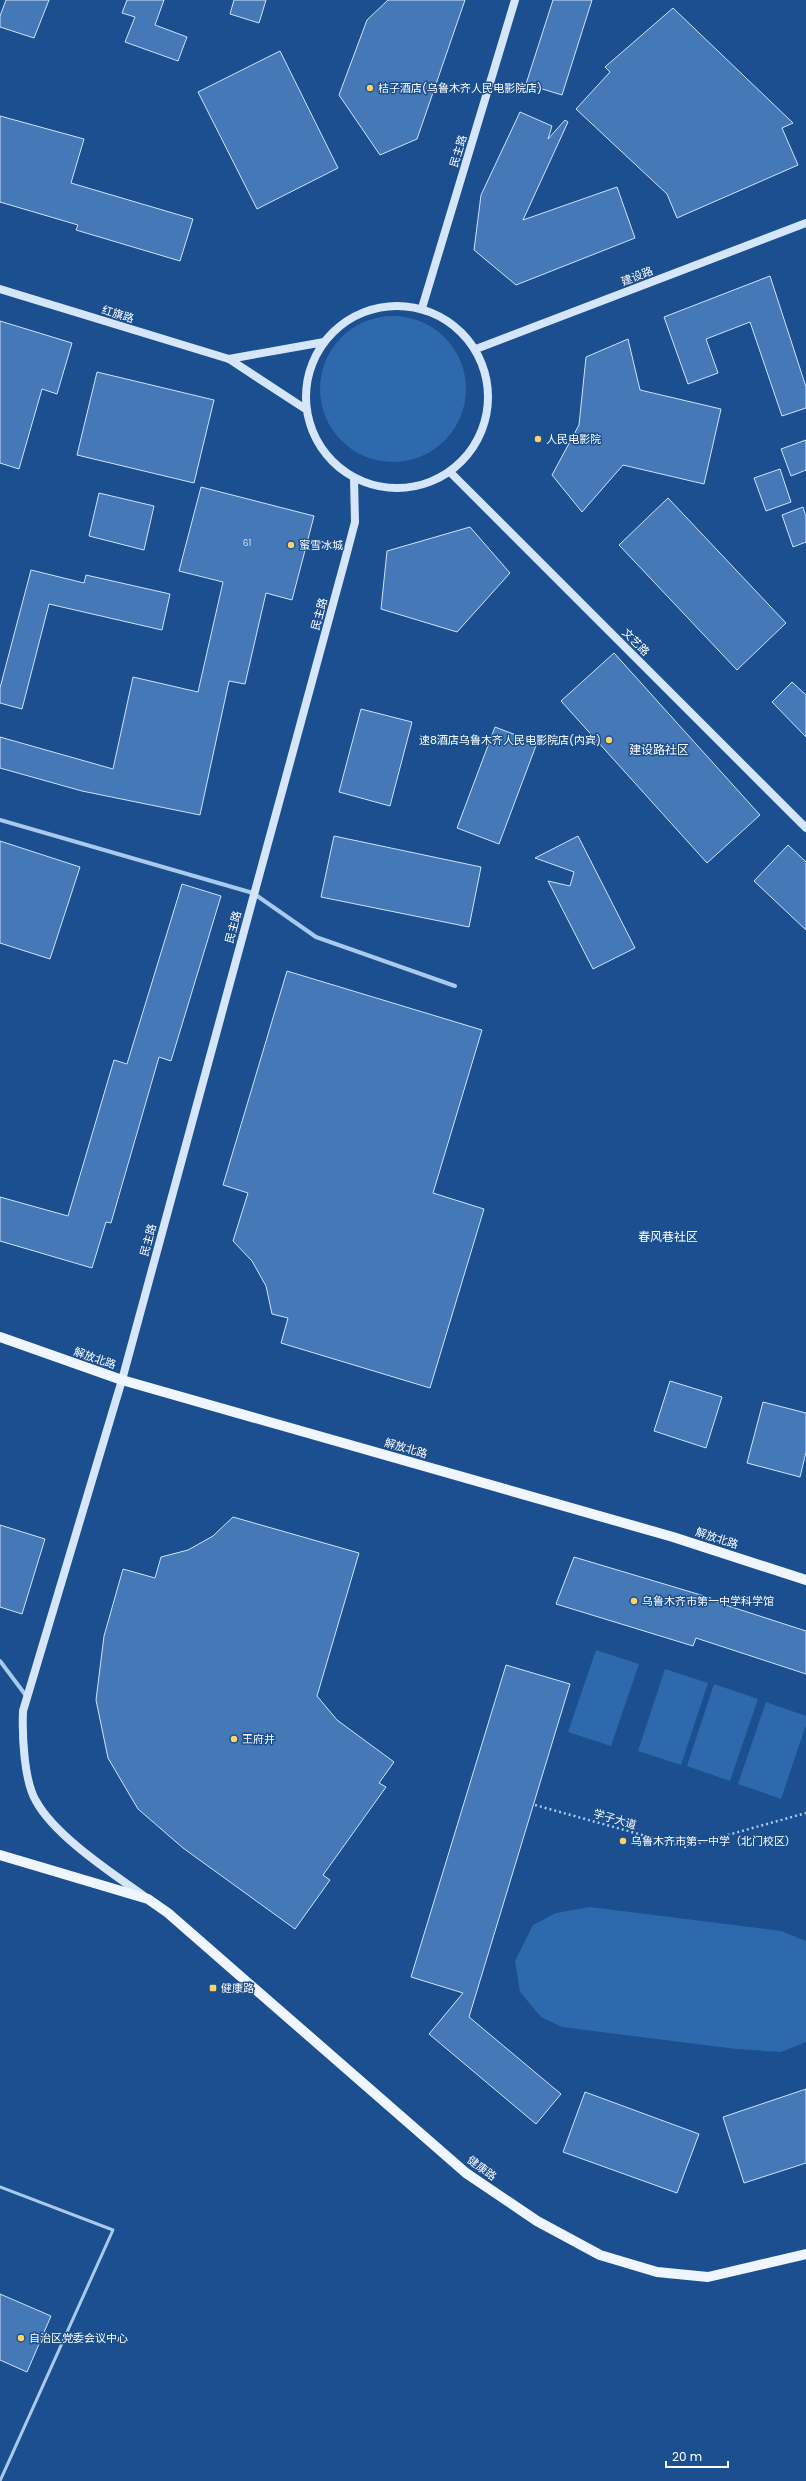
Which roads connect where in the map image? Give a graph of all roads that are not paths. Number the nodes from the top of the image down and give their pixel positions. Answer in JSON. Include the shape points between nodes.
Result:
{"nodes":[{"id":1,"x":515,"y":0,"type":"edge"},
{"id":2,"x":806,"y":223,"type":"edge"},
{"id":3,"x":0,"y":289,"type":"edge"},
{"id":4,"x":422,"y":308,"type":"junction"},
{"id":5,"x":324,"y":342,"type":"junction"},
{"id":6,"x":476,"y":349,"type":"junction"},
{"id":7,"x":229,"y":359,"type":"junction"},
{"id":8,"x":307,"y":410,"type":"junction"},
{"id":9,"x":450,"y":472,"type":"junction"},
{"id":10,"x":354,"y":478,"type":"junction"},
{"id":11,"x":0,"y":820,"type":"edge"},
{"id":12,"x":806,"y":828,"type":"edge"},
{"id":13,"x":253,"y":893,"type":"junction"},
{"id":14,"x":455,"y":986,"type":"dead end"},
{"id":15,"x":0,"y":1337,"type":"edge"},
{"id":16,"x":122,"y":1380,"type":"junction"},
{"id":17,"x":806,"y":1580,"type":"edge"},
{"id":18,"x":0,"y":1661,"type":"edge"},
{"id":19,"x":27,"y":1697,"type":"junction"},
{"id":20,"x":0,"y":1855,"type":"edge"},
{"id":21,"x":148,"y":1899,"type":"junction"},
{"id":22,"x":0,"y":2187,"type":"edge"},
{"id":23,"x":806,"y":2254,"type":"edge"},
{"id":24,"x":0,"y":2481,"type":"edge"}],
"edges":[{"from":1,"to":4,"type":"street","name":"民主路"},
{"from":2,"to":6,"type":"street","name":"建设路"},
{"from":3,"to":7,"type":"street","name":"红旗路"},
{"from":4,"to":5,"type":"street","via":[[394,305],[367,310],[343,323]]},
{"from":4,"to":6,"type":"street","via":[[443,317],[461,331]]},
{"from":5,"to":7,"type":"street"},
{"from":5,"to":8,"type":"street","via":[[312,363],[308,378]]},
{"from":6,"to":9,"type":"street","via":[[486,375],[488,395],[483,429],[470,453]]},
{"from":7,"to":8,"type":"street"},
{"from":8,"to":10,"type":"street","via":[[315,437],[331,461]]},
{"from":9,"to":10,"type":"street","via":[[428,484],[403,489],[378,487]]},
{"from":9,"to":12,"type":"street","name":"文艺路"},
{"from":10,"to":13,"type":"street","name":"民主路","via":[[355,522]]},
{"from":11,"to":13,"type":"street"},
{"from":13,"to":14,"type":"street","via":[[316,938]]},
{"from":13,"to":16,"type":"street","name":"民主路"},
{"from":15,"to":16,"type":"main road","name":"解放北路"},
{"from":16,"to":17,"type":"main road","name":"解放北路","via":[[673,1536]]},
{"from":16,"to":19,"type":"street","name":"民主路"},
{"from":18,"to":19,"type":"street"},
{"from":19,"to":21,"type":"street","name":"民主路","via":[[23,1711],[22,1740],[35,1801],[52,1822],[86,1854]]},
{"from":20,"to":21,"type":"main road","name":"健康路"},
{"from":21,"to":23,"type":"main road","name":"健康路","via":[[168,1913],[466,2173],[537,2221],[600,2255],[657,2272],[708,2277]]},
{"from":22,"to":24,"type":"lane","via":[[113,2230]]}]}
